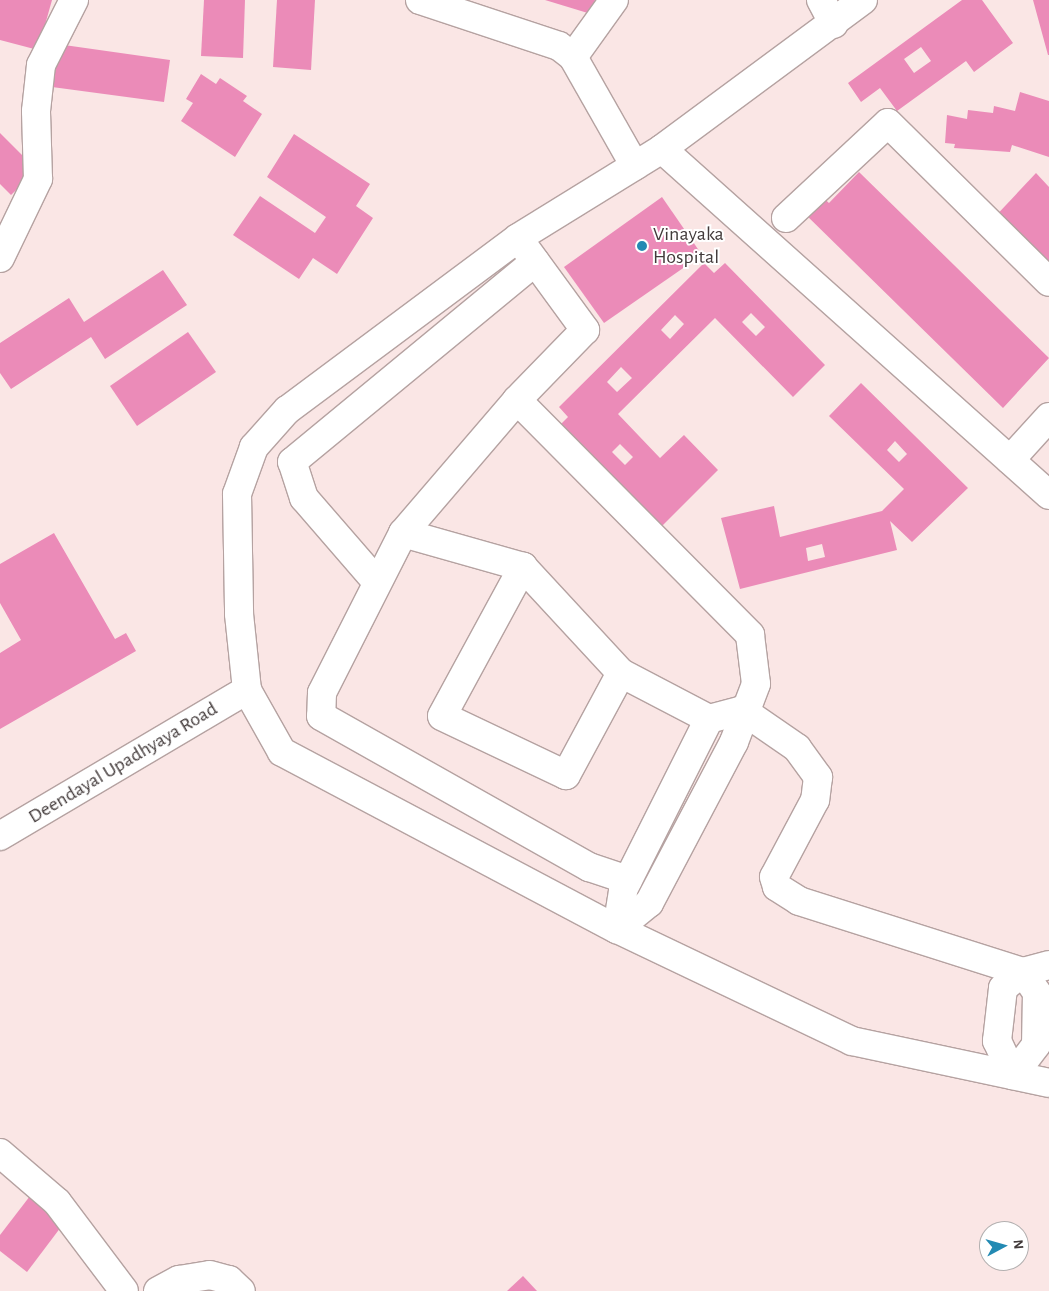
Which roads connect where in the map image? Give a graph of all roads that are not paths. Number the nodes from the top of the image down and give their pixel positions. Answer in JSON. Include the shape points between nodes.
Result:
{"nodes":[{"id":1,"x":74,"y":0,"type":"edge"},
{"id":2,"x":420,"y":0,"type":"edge"},
{"id":3,"x":614,"y":0,"type":"edge"},
{"id":4,"x":821,"y":0,"type":"edge"},
{"id":5,"x":863,"y":0,"type":"edge"},
{"id":6,"x":834,"y":24,"type":"junction"},
{"id":7,"x":573,"y":57,"type":"junction"},
{"id":8,"x":662,"y":149,"type":"junction"},
{"id":9,"x":635,"y":166,"type":"junction"},
{"id":10,"x":786,"y":218,"type":"dead end"},
{"id":11,"x":518,"y":238,"type":"junction"},
{"id":12,"x":0,"y":258,"type":"edge"},
{"id":13,"x":535,"y":262,"type":"junction"},
{"id":14,"x":1049,"y":282,"type":"edge"},
{"id":15,"x":517,"y":400,"type":"junction"},
{"id":16,"x":1049,"y":417,"type":"edge"},
{"id":17,"x":1010,"y":460,"type":"junction"},
{"id":18,"x":1049,"y":495,"type":"edge"},
{"id":19,"x":403,"y":533,"type":"junction"},
{"id":20,"x":523,"y":567,"type":"junction"},
{"id":21,"x":376,"y":581,"type":"junction"},
{"id":22,"x":621,"y":673,"type":"junction"},
{"id":23,"x":247,"y":690,"type":"junction"},
{"id":24,"x":742,"y":710,"type":"junction"},
{"id":25,"x":709,"y":719,"type":"junction"},
{"id":26,"x":3,"y":828,"type":"edge"},
{"id":27,"x":628,"y":880,"type":"junction"},
{"id":28,"x":616,"y":929,"type":"junction"},
{"id":29,"x":1049,"y":965,"type":"edge"},
{"id":30,"x":1023,"y":972,"type":"junction"},
{"id":31,"x":1013,"y":1075,"type":"junction"},
{"id":32,"x":1049,"y":1082,"type":"edge"},
{"id":33,"x":0,"y":1153,"type":"edge"},
{"id":34,"x":124,"y":1291,"type":"edge"},
{"id":35,"x":158,"y":1291,"type":"edge"},
{"id":36,"x":241,"y":1291,"type":"edge"}],
"edges":[{"from":1,"to":12,"type":"street","via":[[41,64],[36,111],[38,178]]},
{"from":2,"to":7,"type":"street","via":[[559,46]]},
{"from":3,"to":7,"type":"street"},
{"from":4,"to":6,"type":"street"},
{"from":5,"to":6,"type":"street"},
{"from":6,"to":8,"type":"street"},
{"from":7,"to":9,"type":"street"},
{"from":8,"to":9,"type":"street"},
{"from":8,"to":17,"type":"street"},
{"from":9,"to":11,"type":"street"},
{"from":10,"to":14,"type":"street","via":[[888,123]]},
{"from":11,"to":13,"type":"street"},
{"from":11,"to":23,"type":"street","via":[[287,410],[254,447],[237,494],[239,614]]},
{"from":13,"to":15,"type":"street","via":[[585,330]]},
{"from":13,"to":21,"type":"street","via":[[292,462],[304,498]]},
{"from":15,"to":19,"type":"street"},
{"from":15,"to":24,"type":"street","via":[[750,635],[756,684]]},
{"from":16,"to":17,"type":"street"},
{"from":17,"to":18,"type":"street"},
{"from":19,"to":20,"type":"street"},
{"from":19,"to":21,"type":"street"},
{"from":20,"to":22,"type":"street"},
{"from":20,"to":22,"type":"street","via":[[442,716],[566,775]]},
{"from":21,"to":27,"type":"street","via":[[322,693],[321,716],[589,867]]},
{"from":22,"to":25,"type":"street"},
{"from":23,"to":26,"type":"street","name":"Deendayal Upadhyaya Road"},
{"from":23,"to":28,"type":"street","via":[[282,752]]},
{"from":24,"to":25,"type":"street"},
{"from":24,"to":28,"type":"street","via":[[734,742],[649,903]]},
{"from":24,"to":30,"type":"street","via":[[797,748],[818,777],[815,800],[774,877],[777,887],[799,901]]},
{"from":25,"to":27,"type":"street"},
{"from":27,"to":28,"type":"street"},
{"from":28,"to":31,"type":"street","via":[[852,1041]]},
{"from":29,"to":30,"type":"street"},
{"from":30,"to":31,"type":"street","via":[[1037,993],[1036,1045]]},
{"from":30,"to":31,"type":"street","via":[[1002,988],[997,1041]]},
{"from":31,"to":32,"type":"street"},
{"from":33,"to":34,"type":"street","via":[[57,1202]]},
{"from":35,"to":36,"type":"street","via":[[179,1280],[210,1275],[229,1280]]}]}
